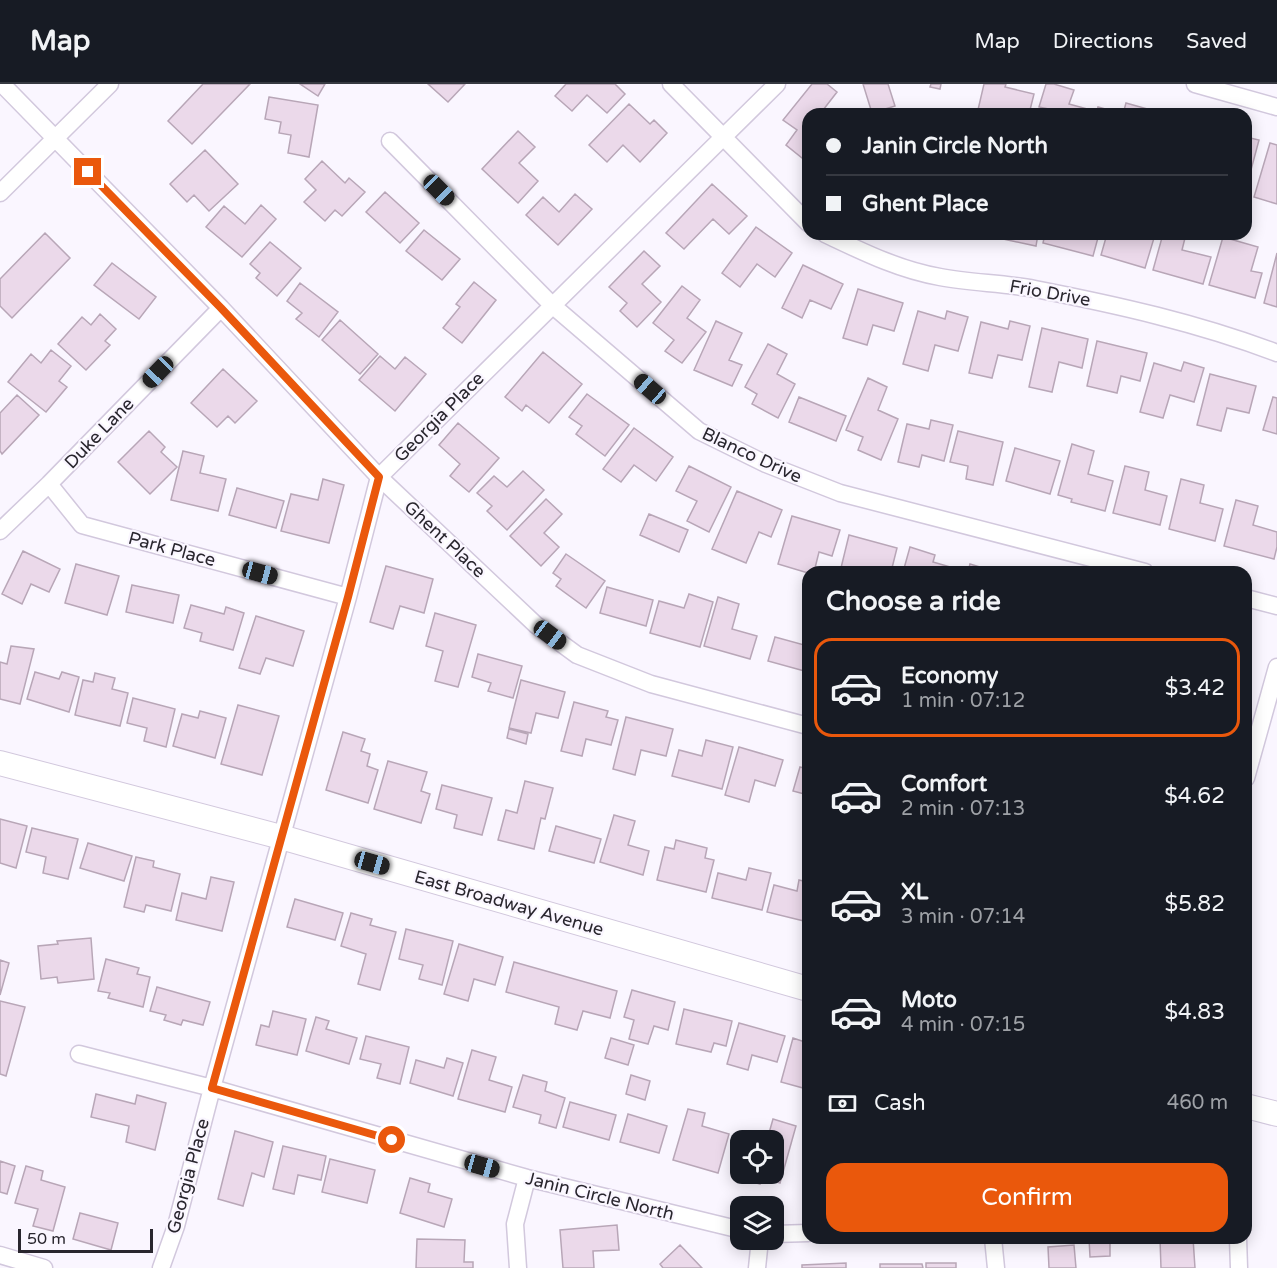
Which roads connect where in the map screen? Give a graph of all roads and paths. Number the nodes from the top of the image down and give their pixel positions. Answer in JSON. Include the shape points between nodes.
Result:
{"nodes":[{"id":1,"x":2,"y":84,"type":"edge"},
{"id":2,"x":111,"y":84,"type":"edge"},
{"id":3,"x":671,"y":84,"type":"edge"},
{"id":4,"x":777,"y":84,"type":"edge"},
{"id":5,"x":1195,"y":84,"type":"edge"},
{"id":6,"x":1277,"y":107,"type":"edge"},
{"id":7,"x":723,"y":137,"type":"junction"},
{"id":8,"x":55,"y":138,"type":"junction"},
{"id":9,"x":390,"y":141,"type":"dead end"},
{"id":10,"x":0,"y":193,"type":"edge"},
{"id":11,"x":802,"y":217,"type":"edge"},
{"id":12,"x":838,"y":240,"type":"edge"},
{"id":13,"x":552,"y":305,"type":"junction"},
{"id":14,"x":221,"y":308,"type":"junction"},
{"id":15,"x":1277,"y":353,"type":"edge"},
{"id":16,"x":379,"y":477,"type":"junction"},
{"id":17,"x":49,"y":484,"type":"junction"},
{"id":18,"x":0,"y":531,"type":"edge"},
{"id":19,"x":1122,"y":566,"type":"edge"},
{"id":20,"x":348,"y":597,"type":"junction"},
{"id":21,"x":1252,"y":600,"type":"edge"},
{"id":22,"x":1277,"y":606,"type":"edge"},
{"id":23,"x":1277,"y":667,"type":"edge"},
{"id":24,"x":802,"y":724,"type":"edge"},
{"id":25,"x":1252,"y":757,"type":"edge"},
{"id":26,"x":0,"y":763,"type":"edge"},
{"id":27,"x":281,"y":837,"type":"junction"},
{"id":28,"x":802,"y":987,"type":"edge"},
{"id":29,"x":79,"y":1054,"type":"dead end"},
{"id":30,"x":212,"y":1088,"type":"junction"},
{"id":31,"x":1252,"y":1108,"type":"edge"},
{"id":32,"x":1277,"y":1114,"type":"edge"},
{"id":33,"x":527,"y":1178,"type":"junction"},
{"id":34,"x":730,"y":1227,"type":"edge"},
{"id":35,"x":802,"y":1233,"type":"edge"},
{"id":36,"x":784,"y":1234,"type":"edge"},
{"id":37,"x":994,"y":1244,"type":"edge"},
{"id":38,"x":1238,"y":1244,"type":"edge"},
{"id":39,"x":759,"y":1250,"type":"edge"},
{"id":40,"x":0,"y":1255,"type":"edge"},
{"id":41,"x":44,"y":1268,"type":"edge"},
{"id":42,"x":161,"y":1268,"type":"edge"},
{"id":43,"x":518,"y":1268,"type":"edge"},
{"id":44,"x":757,"y":1268,"type":"edge"},
{"id":45,"x":996,"y":1268,"type":"edge"},
{"id":46,"x":1239,"y":1268,"type":"edge"}],
"edges":[{"from":1,"to":8,"type":"street","name":"Ghent Place"},
{"from":2,"to":8,"type":"street"},
{"from":3,"to":7,"type":"street"},
{"from":4,"to":7,"type":"street","name":"Georgia Place"},
{"from":5,"to":6,"type":"street"},
{"from":7,"to":11,"type":"street"},
{"from":7,"to":13,"type":"street","name":"Georgia Place"},
{"from":8,"to":10,"type":"street"},
{"from":8,"to":14,"type":"street","name":"Ghent Place"},
{"from":9,"to":13,"type":"street","name":"Blanco Drive"},
{"from":12,"to":15,"type":"street","name":"Frio Drive","via":[[880,260],[938,277],[1125,307],[1229,334]]},
{"from":13,"to":16,"type":"street","name":"Georgia Place"},
{"from":13,"to":19,"type":"street","name":"Blanco Drive","via":[[699,431],[766,464],[840,493]]},
{"from":14,"to":16,"type":"street","name":"Ghent Place"},
{"from":14,"to":17,"type":"street","name":"Duke Lane"},
{"from":16,"to":20,"type":"street","name":"Georgia Place"},
{"from":16,"to":24,"type":"street","name":"Ghent Place","via":[[536,625],[577,655],[651,684]]},
{"from":17,"to":18,"type":"street","name":"Duke Lane"},
{"from":17,"to":20,"type":"street","name":"Park Place","via":[[82,525]]},
{"from":20,"to":27,"type":"street","name":"Georgia Place"},
{"from":21,"to":22,"type":"street"},
{"from":23,"to":25,"type":"street"},
{"from":26,"to":27,"type":"street","name":"East Broadway Avenue"},
{"from":27,"to":28,"type":"street","name":"East Broadway Avenue"},
{"from":27,"to":30,"type":"street","name":"Georgia Place"},
{"from":29,"to":30,"type":"street","name":"Janin Circle North"},
{"from":30,"to":33,"type":"street","name":"Janin Circle North"},
{"from":30,"to":42,"type":"street","name":"Georgia Place"},
{"from":31,"to":32,"type":"street"},
{"from":33,"to":34,"type":"street","name":"Janin Circle North"},
{"from":33,"to":43,"type":"street","via":[[515,1224]]},
{"from":35,"to":36,"type":"street"},
{"from":37,"to":45,"type":"street"},
{"from":38,"to":46,"type":"street"},
{"from":39,"to":44,"type":"street"},
{"from":40,"to":41,"type":"street"}]}
